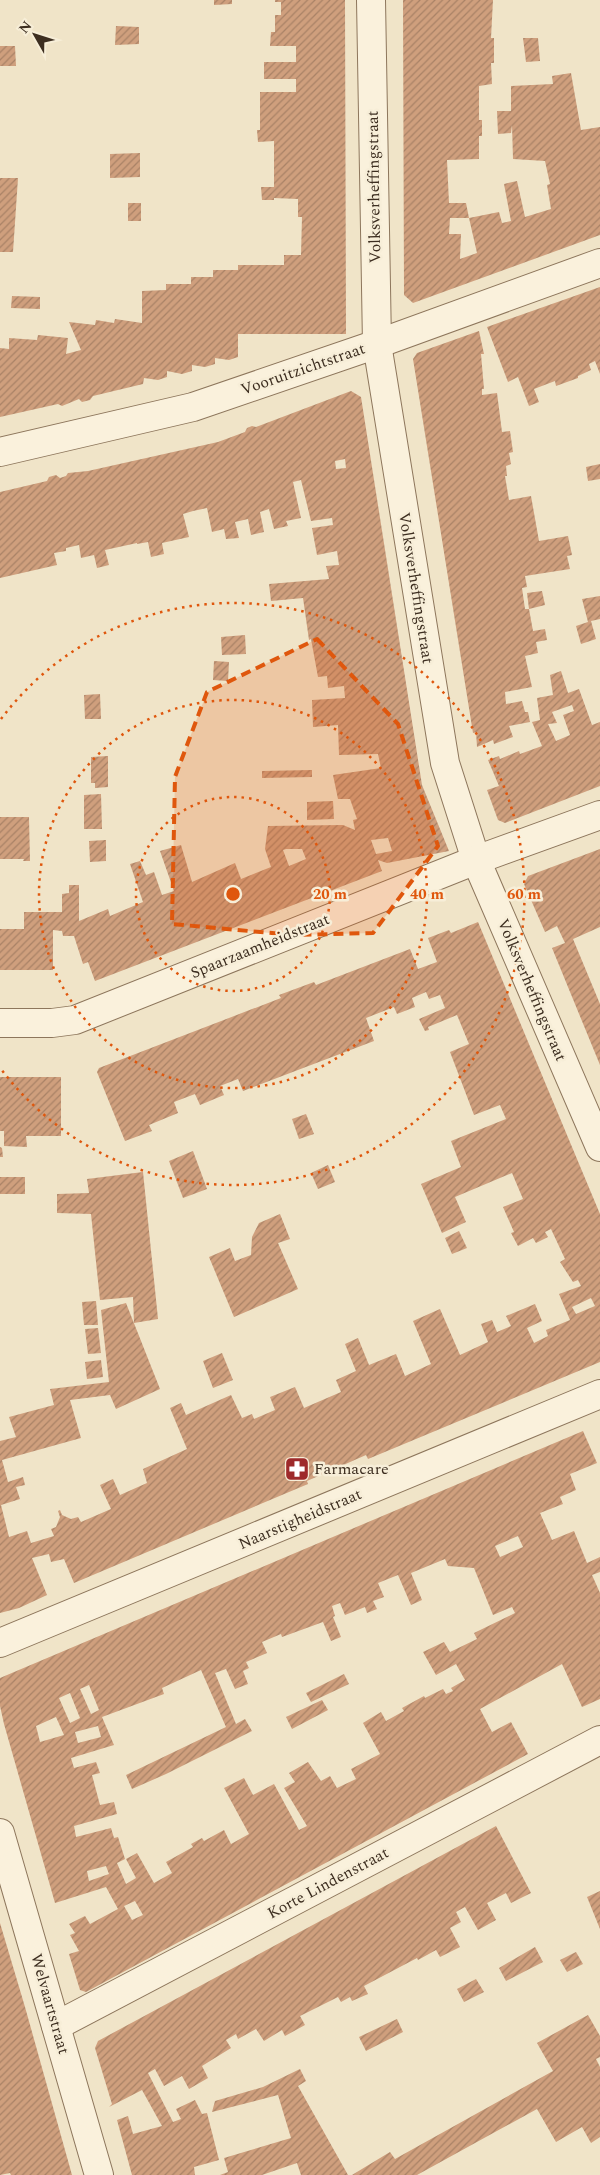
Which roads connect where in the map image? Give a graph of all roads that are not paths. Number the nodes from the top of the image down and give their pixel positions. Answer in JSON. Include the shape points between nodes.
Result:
{"nodes":[{"id":1,"x":371,"y":0,"type":"edge"},
{"id":2,"x":600,"y":263,"type":"edge"},
{"id":3,"x":377,"y":344,"type":"junction"},
{"id":4,"x":0,"y":452,"type":"edge"},
{"id":5,"x":600,"y":814,"type":"edge"},
{"id":6,"x":476,"y":860,"type":"junction"},
{"id":7,"x":0,"y":1023,"type":"edge"},
{"id":8,"x":600,"y":1147,"type":"edge"},
{"id":9,"x":600,"y":1394,"type":"edge"},
{"id":10,"x":0,"y":1644,"type":"edge"},
{"id":11,"x":600,"y":1740,"type":"edge"},
{"id":12,"x":0,"y":1834,"type":"edge"},
{"id":13,"x":56,"y":2026,"type":"junction"},
{"id":14,"x":99,"y":2175,"type":"edge"}],
"edges":[{"from":1,"to":3,"type":"street","name":"Volksverheffingstraat"},
{"from":2,"to":3,"type":"street","name":"Vooruitzichtstraat"},
{"from":3,"to":4,"type":"street","name":"Vooruitzichtstraat","via":[[193,407]]},
{"from":3,"to":6,"type":"street","name":"Volksverheffingstraat","via":[[445,763]]},
{"from":5,"to":6,"type":"street","name":"Spaarzaamheidstraat"},
{"from":6,"to":7,"type":"street","name":"Spaarzaamheidstraat","via":[[75,1020]]},
{"from":6,"to":8,"type":"street","name":"Volksverheffingstraat"},
{"from":9,"to":10,"type":"street","name":"Naarstigheidstraat"},
{"from":11,"to":13,"type":"street","name":"Korte Lindenstraat"},
{"from":12,"to":13,"type":"street","name":"Welvaartstraat"},
{"from":13,"to":14,"type":"street","name":"Welvaartstraat"}]}
